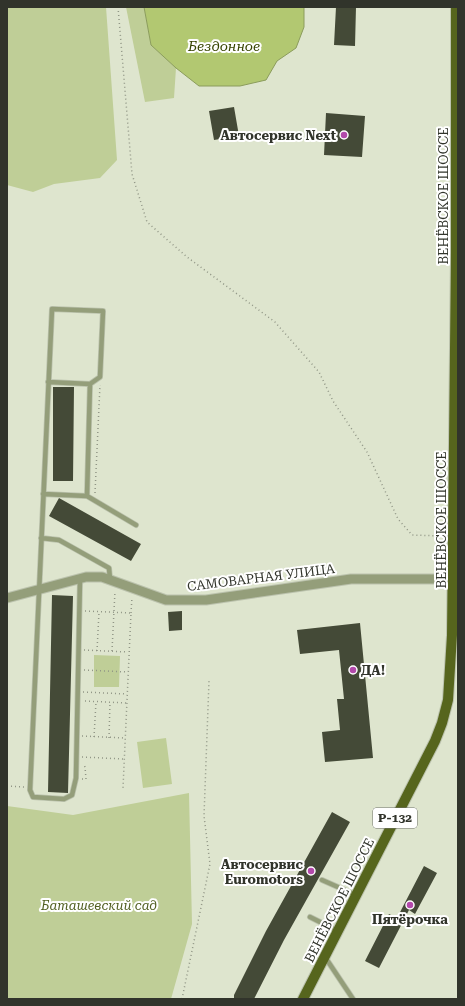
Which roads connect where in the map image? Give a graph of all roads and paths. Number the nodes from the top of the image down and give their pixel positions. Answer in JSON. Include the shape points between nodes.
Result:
{"nodes":[{"id":1,"x":118,"y":7,"type":"edge"},
{"id":2,"x":456,"y":7,"type":"edge"},
{"id":3,"x":456,"y":149,"type":"edge"},
{"id":4,"x":457,"y":161,"type":"edge"},
{"id":5,"x":457,"y":253,"type":"edge"},
{"id":6,"x":100,"y":377,"type":"junction"},
{"id":7,"x":48,"y":382,"type":"junction"},
{"id":8,"x":90,"y":384,"type":"junction"},
{"id":9,"x":43,"y":494,"type":"junction"},
{"id":10,"x":87,"y":496,"type":"junction"},
{"id":11,"x":95,"y":501,"type":"junction"},
{"id":12,"x":136,"y":525,"type":"dead end"},
{"id":13,"x":453,"y":536,"type":"junction"},
{"id":14,"x":41,"y":538,"type":"junction"},
{"id":15,"x":80,"y":578,"type":"junction"},
{"id":16,"x":454,"y":579,"type":"junction"},
{"id":17,"x":113,"y":580,"type":"junction"},
{"id":18,"x":40,"y":588,"type":"junction"},
{"id":19,"x":132,"y":588,"type":"junction"},
{"id":20,"x":7,"y":598,"type":"edge"},
{"id":21,"x":79,"y":611,"type":"junction"},
{"id":22,"x":99,"y":612,"type":"junction"},
{"id":23,"x":114,"y":612,"type":"junction"},
{"id":24,"x":131,"y":613,"type":"junction"},
{"id":25,"x":78,"y":650,"type":"junction"},
{"id":26,"x":97,"y":651,"type":"junction"},
{"id":27,"x":112,"y":651,"type":"junction"},
{"id":28,"x":129,"y":652,"type":"junction"},
{"id":29,"x":78,"y":670,"type":"junction"},
{"id":30,"x":128,"y":672,"type":"junction"},
{"id":31,"x":209,"y":681,"type":"dead end"},
{"id":32,"x":78,"y":692,"type":"junction"},
{"id":33,"x":127,"y":694,"type":"junction"},
{"id":34,"x":77,"y":701,"type":"junction"},
{"id":35,"x":96,"y":702,"type":"junction"},
{"id":36,"x":110,"y":702,"type":"junction"},
{"id":37,"x":127,"y":703,"type":"junction"},
{"id":38,"x":76,"y":736,"type":"junction"},
{"id":39,"x":94,"y":737,"type":"junction"},
{"id":40,"x":109,"y":738,"type":"junction"},
{"id":41,"x":125,"y":738,"type":"junction"},
{"id":42,"x":76,"y":756,"type":"junction"},
{"id":43,"x":124,"y":759,"type":"junction"},
{"id":44,"x":7,"y":786,"type":"edge"},
{"id":45,"x":30,"y":787,"type":"junction"},
{"id":46,"x":123,"y":788,"type":"dead end"},
{"id":47,"x":322,"y":880,"type":"dead end"},
{"id":48,"x":356,"y":895,"type":"junction"},
{"id":49,"x":310,"y":917,"type":"dead end"},
{"id":50,"x":338,"y":930,"type":"junction"},
{"id":51,"x":325,"y":957,"type":"junction"},
{"id":52,"x":182,"y":999,"type":"edge"},
{"id":53,"x":303,"y":999,"type":"edge"},
{"id":54,"x":353,"y":999,"type":"edge"}],
"edges":[{"from":1,"to":13,"type":"path","via":[[132,174],[147,222],[187,257],[275,322],[319,372],[333,401],[367,452],[398,520],[412,535]]},
{"from":2,"to":3,"type":"main road","name":"ВЕНЁВСКОЕ ШОССЕ","number":"Р-132"},
{"from":3,"to":4,"type":"main road","name":"ВЕНЁВСКОЕ ШОССЕ","number":"Р-132"},
{"from":4,"to":5,"type":"main road","name":"ВЕНЁВСКОЕ ШОССЕ","number":"Р-132"},
{"from":5,"to":13,"type":"main road","name":"ВЕНЁВСКОЕ ШОССЕ","number":"Р-132"},
{"from":6,"to":7,"type":"lane","via":[[103,311],[52,309]]},
{"from":6,"to":8,"type":"lane"},
{"from":6,"to":11,"type":"path"},
{"from":7,"to":8,"type":"lane"},
{"from":7,"to":9,"type":"lane"},
{"from":8,"to":10,"type":"lane"},
{"from":9,"to":10,"type":"lane"},
{"from":9,"to":14,"type":"lane"},
{"from":10,"to":11,"type":"lane"},
{"from":11,"to":12,"type":"lane"},
{"from":13,"to":16,"type":"main road","name":"ВЕНЁВСКОЕ ШОССЕ","number":"Р-132"},
{"from":14,"to":17,"type":"lane","via":[[58,540],[109,568]]},
{"from":14,"to":18,"type":"lane"},
{"from":15,"to":17,"type":"street","name":"САМОВАРНАЯ УЛИЦА","via":[[102,576]]},
{"from":15,"to":18,"type":"street","name":"САМОВАРНАЯ УЛИЦА"},
{"from":15,"to":21,"type":"lane"},
{"from":16,"to":19,"type":"street","name":"САМОВАРНАЯ УЛИЦА","via":[[345,580],[206,600],[166,600]]},
{"from":16,"to":48,"type":"main road","name":"ВЕНЁВСКОЕ ШОССЕ","number":"Р-132","via":[[448,700],[442,723]]},
{"from":17,"to":19,"type":"street","name":"САМОВАРНАЯ УЛИЦА"},
{"from":17,"to":23,"type":"path"},
{"from":18,"to":20,"type":"street","name":"САМОВАРНАЯ УЛИЦА"},
{"from":18,"to":45,"type":"lane"},
{"from":19,"to":24,"type":"path"},
{"from":21,"to":22,"type":"path"},
{"from":21,"to":25,"type":"lane"},
{"from":22,"to":23,"type":"path"},
{"from":22,"to":26,"type":"path"},
{"from":23,"to":24,"type":"path"},
{"from":23,"to":27,"type":"path"},
{"from":24,"to":28,"type":"path"},
{"from":25,"to":26,"type":"path"},
{"from":25,"to":29,"type":"lane"},
{"from":26,"to":27,"type":"path"},
{"from":27,"to":28,"type":"path"},
{"from":28,"to":30,"type":"path"},
{"from":29,"to":30,"type":"path"},
{"from":29,"to":32,"type":"lane"},
{"from":30,"to":33,"type":"path"},
{"from":31,"to":52,"type":"path","via":[[204,816],[210,864]]},
{"from":32,"to":33,"type":"path"},
{"from":32,"to":34,"type":"lane"},
{"from":33,"to":37,"type":"path"},
{"from":34,"to":35,"type":"path"},
{"from":34,"to":38,"type":"lane"},
{"from":35,"to":36,"type":"path"},
{"from":35,"to":39,"type":"path"},
{"from":36,"to":37,"type":"path"},
{"from":36,"to":40,"type":"path"},
{"from":37,"to":41,"type":"path"},
{"from":38,"to":39,"type":"path"},
{"from":38,"to":42,"type":"lane"},
{"from":39,"to":40,"type":"path"},
{"from":40,"to":41,"type":"path"},
{"from":41,"to":43,"type":"path"},
{"from":42,"to":43,"type":"path"},
{"from":42,"to":45,"type":"lane","via":[[76,778],[72,795],[64,799],[33,797]]},
{"from":43,"to":46,"type":"path"},
{"from":44,"to":45,"type":"path"},
{"from":47,"to":48,"type":"lane"},
{"from":48,"to":50,"type":"main road","name":"ВЕНЁВСКОЕ ШОССЕ","number":"Р-132"},
{"from":49,"to":50,"type":"lane"},
{"from":50,"to":51,"type":"main road","name":"ВЕНЁВСКОЕ ШОССЕ","number":"Р-132"},
{"from":51,"to":53,"type":"main road","name":"ВЕНЁВСКОЕ ШОССЕ","number":"Р-132"},
{"from":51,"to":54,"type":"lane"}]}
